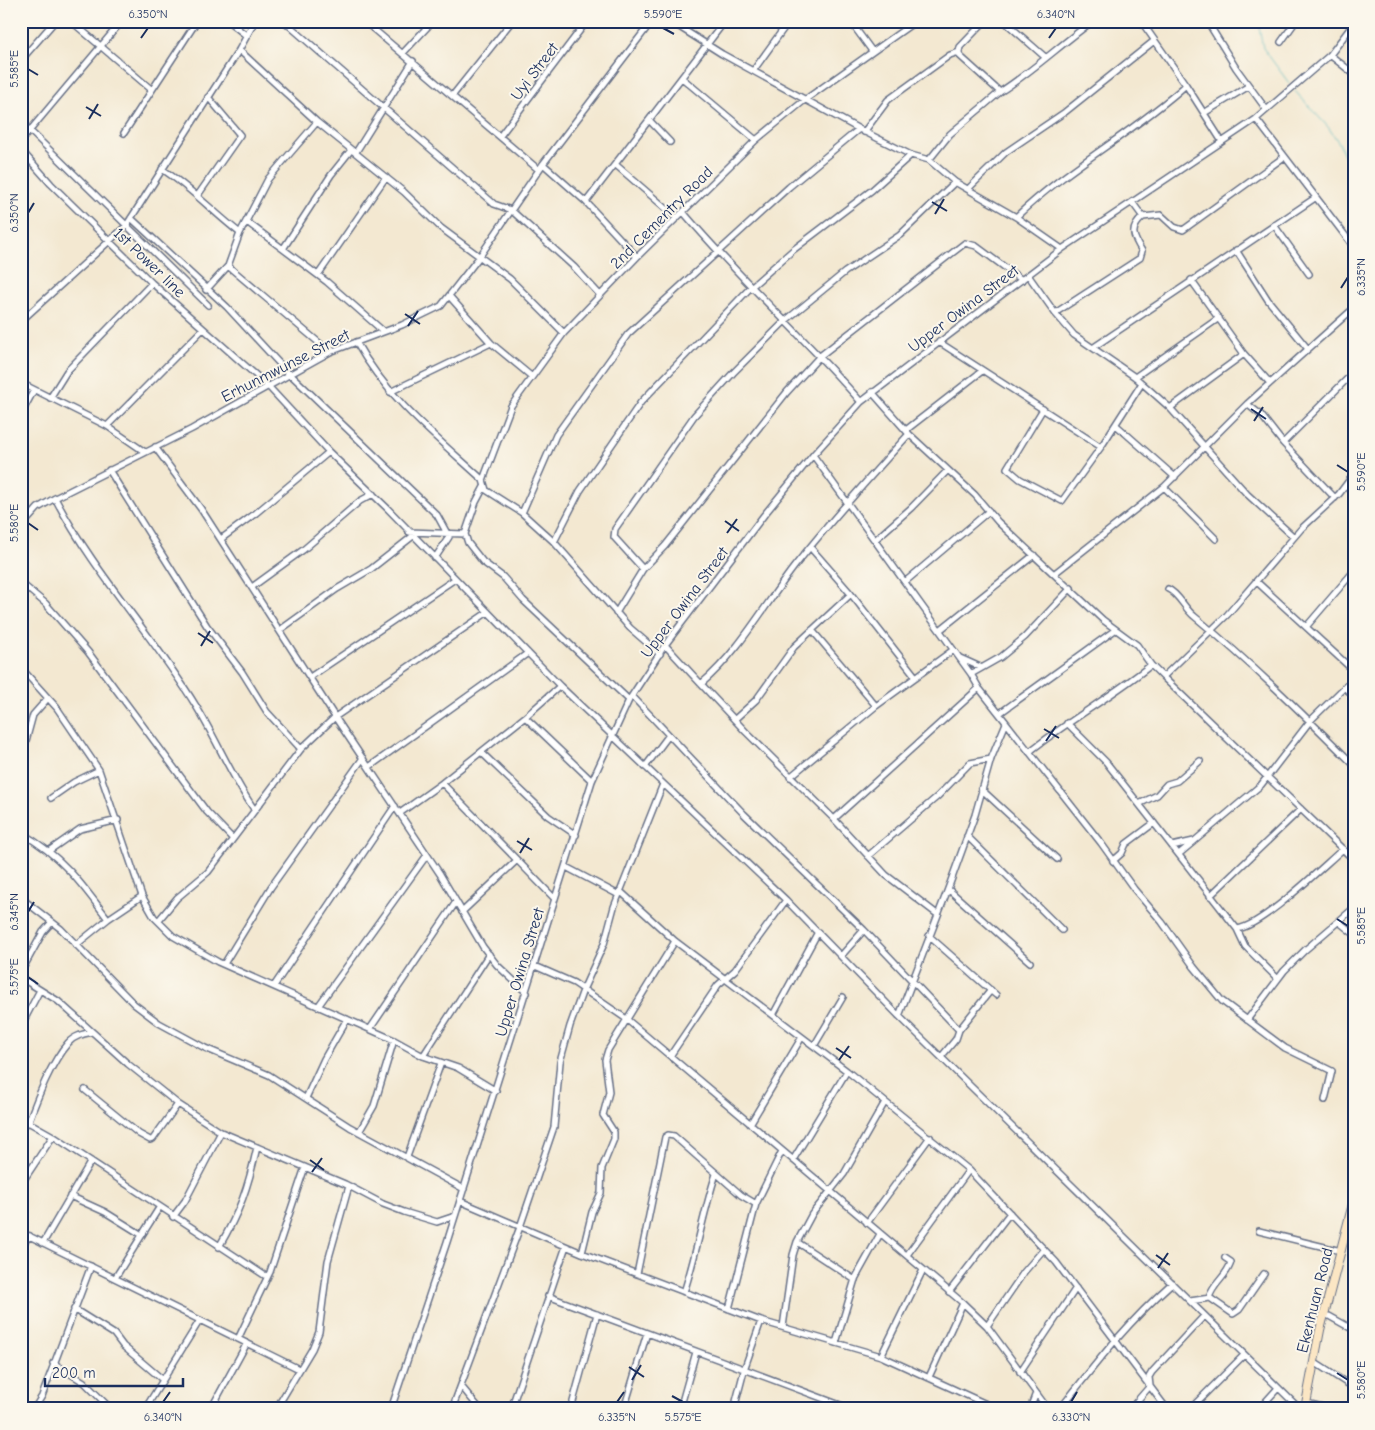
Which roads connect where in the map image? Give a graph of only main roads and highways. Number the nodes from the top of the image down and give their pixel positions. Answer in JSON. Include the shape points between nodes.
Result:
{"nodes":[{"id":1,"x":1354,"y":1200,"type":"edge"},
{"id":2,"x":1353,"y":1212,"type":"edge"},
{"id":3,"x":1308,"y":1407,"type":"edge"}],
"edges":[{"from":1,"to":3,"type":"main road","name":"Ekenhuan Road","via":[[1313,1362]]},
{"from":2,"to":3,"type":"main road","name":"Ekenhuan Road"}]}
